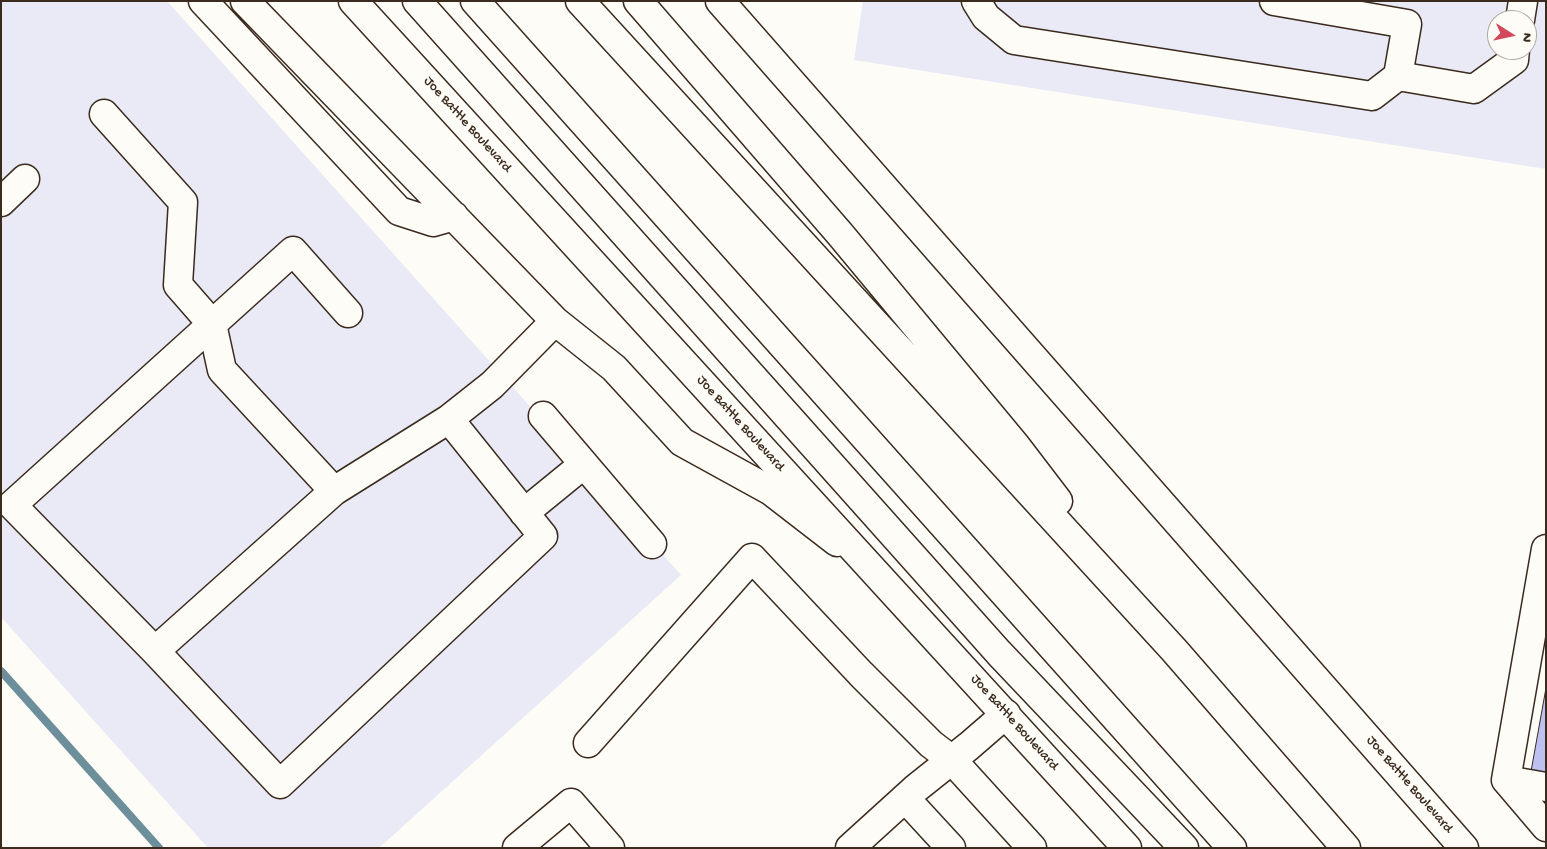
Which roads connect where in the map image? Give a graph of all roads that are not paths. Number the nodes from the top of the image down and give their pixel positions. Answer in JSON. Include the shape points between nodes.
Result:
{"nodes":[{"id":1,"x":204,"y":1,"type":"edge"},
{"id":2,"x":245,"y":1,"type":"edge"},
{"id":3,"x":353,"y":1,"type":"edge"},
{"id":4,"x":417,"y":1,"type":"edge"},
{"id":5,"x":475,"y":1,"type":"edge"},
{"id":6,"x":580,"y":1,"type":"edge"},
{"id":7,"x":638,"y":1,"type":"edge"},
{"id":8,"x":720,"y":1,"type":"edge"},
{"id":9,"x":976,"y":1,"type":"edge"},
{"id":10,"x":1274,"y":1,"type":"edge"},
{"id":11,"x":1514,"y":60,"type":"edge"},
{"id":12,"x":1398,"y":76,"type":"junction"},
{"id":13,"x":104,"y":114,"type":"dead end"},
{"id":14,"x":25,"y":178,"type":"dead end"},
{"id":15,"x":1,"y":202,"type":"edge"},
{"id":16,"x":454,"y":216,"type":"junction"},
{"id":17,"x":348,"y":313,"type":"dead end"},
{"id":18,"x":555,"y":321,"type":"junction"},
{"id":19,"x":212,"y":324,"type":"junction"},
{"id":20,"x":543,"y":416,"type":"dead end"},
{"id":21,"x":449,"y":419,"type":"junction"},
{"id":22,"x":584,"y":464,"type":"junction"},
{"id":23,"x":334,"y":491,"type":"junction"},
{"id":24,"x":6,"y":500,"type":"edge"},
{"id":25,"x":524,"y":513,"type":"junction"},
{"id":26,"x":652,"y":544,"type":"dead end"},
{"id":27,"x":1546,"y":549,"type":"edge"},
{"id":28,"x":872,"y":568,"type":"junction"},
{"id":29,"x":1543,"y":588,"type":"edge"},
{"id":30,"x":1174,"y":650,"type":"junction"},
{"id":31,"x":155,"y":651,"type":"junction"},
{"id":32,"x":1006,"y":714,"type":"junction"},
{"id":33,"x":588,"y":743,"type":"dead end"},
{"id":34,"x":952,"y":760,"type":"junction"},
{"id":35,"x":1506,"y":780,"type":"junction"},
{"id":36,"x":1546,"y":787,"type":"edge"},
{"id":37,"x":905,"y":798,"type":"junction"},
{"id":38,"x":1546,"y":827,"type":"edge"},
{"id":39,"x":517,"y":848,"type":"edge"},
{"id":40,"x":610,"y":848,"type":"edge"},
{"id":41,"x":850,"y":848,"type":"edge"},
{"id":42,"x":951,"y":848,"type":"edge"},
{"id":43,"x":1032,"y":848,"type":"edge"},
{"id":44,"x":1127,"y":848,"type":"edge"},
{"id":45,"x":1184,"y":848,"type":"edge"},
{"id":46,"x":1232,"y":848,"type":"edge"},
{"id":47,"x":1346,"y":848,"type":"edge"},
{"id":48,"x":1464,"y":848,"type":"edge"}],
"edges":[{"from":1,"to":16,"type":"main road","via":[[399,211],[433,222]]},
{"from":2,"to":16,"type":"main road"},
{"from":3,"to":28,"type":"main road","name":"Joe Battle Boulevard"},
{"from":4,"to":45,"type":"main road","via":[[986,638]]},
{"from":5,"to":46,"type":"main road"},
{"from":6,"to":30,"type":"main road"},
{"from":7,"to":30,"type":"main road","via":[[840,234],[1010,438]]},
{"from":8,"to":48,"type":"main road","name":"Joe Battle Boulevard"},
{"from":9,"to":12,"type":"main road","via":[[986,17],[1014,40],[1372,96]]},
{"from":10,"to":12,"type":"main road","via":[[1407,24]]},
{"from":11,"to":12,"type":"main road","via":[[1474,89]]},
{"from":13,"to":19,"type":"main road","via":[[183,202],[178,285]]},
{"from":14,"to":15,"type":"main road"},
{"from":16,"to":18,"type":"main road"},
{"from":17,"to":19,"type":"main road","via":[[293,251]]},
{"from":18,"to":21,"type":"main road","via":[[492,385]]},
{"from":18,"to":28,"type":"main road","via":[[614,368],[682,442],[771,491]]},
{"from":19,"to":23,"type":"main road","via":[[222,370]]},
{"from":19,"to":24,"type":"main road"},
{"from":20,"to":22,"type":"main road"},
{"from":21,"to":23,"type":"main road"},
{"from":21,"to":25,"type":"main road"},
{"from":22,"to":25,"type":"main road"},
{"from":22,"to":26,"type":"main road"},
{"from":23,"to":31,"type":"main road"},
{"from":24,"to":31,"type":"main road"},
{"from":25,"to":31,"type":"main road","via":[[543,536],[280,784]]},
{"from":27,"to":29,"type":"main road"},
{"from":28,"to":32,"type":"main road","name":"Joe Battle Boulevard"},
{"from":29,"to":35,"type":"main road"},
{"from":30,"to":47,"type":"main road"},
{"from":32,"to":34,"type":"main road"},
{"from":32,"to":44,"type":"main road","name":"Joe Battle Boulevard"},
{"from":33,"to":34,"type":"main road","via":[[752,558],[889,702]]},
{"from":34,"to":37,"type":"main road"},
{"from":34,"to":43,"type":"main road"},
{"from":35,"to":36,"type":"main road"},
{"from":35,"to":38,"type":"main road"},
{"from":37,"to":41,"type":"main road"},
{"from":37,"to":42,"type":"main road"},
{"from":39,"to":40,"type":"main road","via":[[571,803]]}]}
